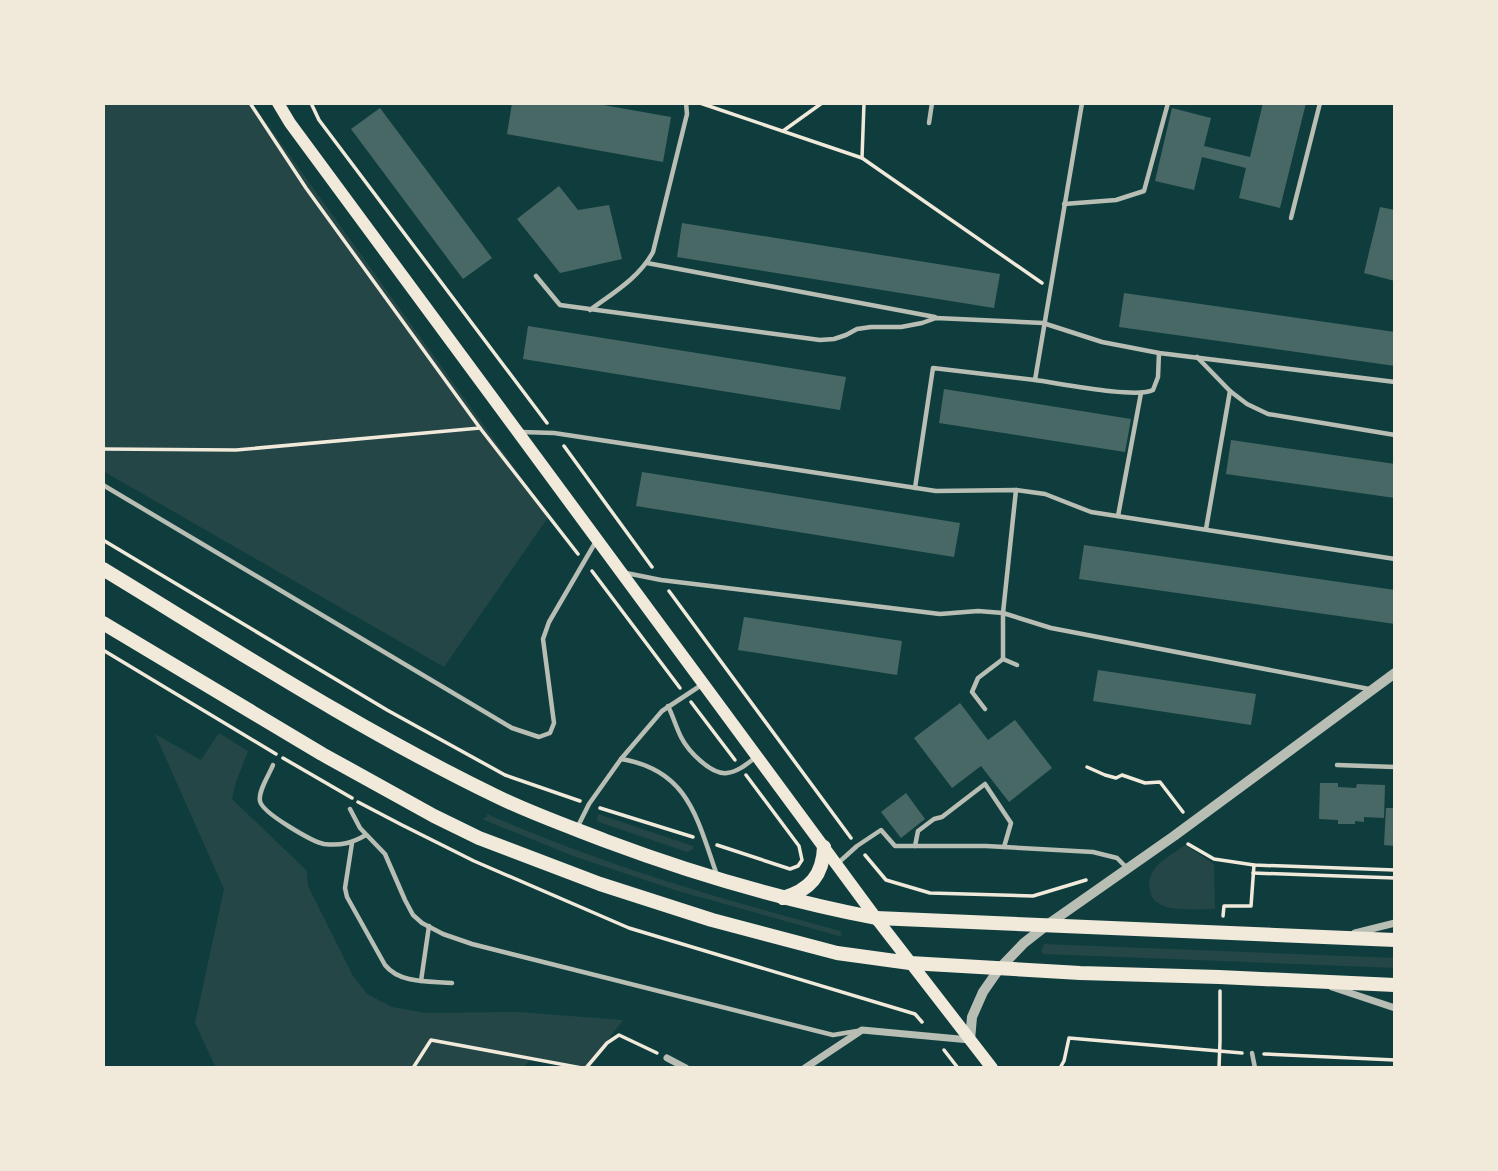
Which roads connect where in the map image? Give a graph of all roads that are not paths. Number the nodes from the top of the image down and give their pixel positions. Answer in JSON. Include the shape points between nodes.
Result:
{"nodes":[{"id":1,"x":686,"y":103,"type":"edge"},
{"id":2,"x":932,"y":103,"type":"edge"},
{"id":3,"x":1082,"y":103,"type":"edge"},
{"id":4,"x":1168,"y":103,"type":"edge"},
{"id":5,"x":1320,"y":103,"type":"edge"},
{"id":6,"x":282,"y":105,"type":"edge"},
{"id":7,"x":929,"y":123,"type":"dead end"},
{"id":8,"x":1064,"y":204,"type":"junction"},
{"id":9,"x":1291,"y":218,"type":"dead end"},
{"id":10,"x":647,"y":263,"type":"junction"},
{"id":11,"x":536,"y":276,"type":"dead end"},
{"id":12,"x":590,"y":310,"type":"junction"},
{"id":13,"x":936,"y":318,"type":"junction"},
{"id":14,"x":1043,"y":323,"type":"junction"},
{"id":15,"x":1159,"y":352,"type":"junction"},
{"id":16,"x":1196,"y":356,"type":"junction"},
{"id":17,"x":1035,"y":380,"type":"junction"},
{"id":18,"x":1395,"y":382,"type":"edge"},
{"id":19,"x":1230,"y":391,"type":"junction"},
{"id":20,"x":1141,"y":393,"type":"junction"},
{"id":21,"x":518,"y":432,"type":"junction"},
{"id":22,"x":1395,"y":435,"type":"edge"},
{"id":23,"x":103,"y":485,"type":"edge"},
{"id":24,"x":915,"y":488,"type":"junction"},
{"id":25,"x":1016,"y":490,"type":"junction"},
{"id":26,"x":1118,"y":516,"type":"junction"},
{"id":27,"x":1206,"y":529,"type":"junction"},
{"id":28,"x":598,"y":539,"type":"junction"},
{"id":29,"x":1395,"y":559,"type":"edge"},
{"id":30,"x":103,"y":569,"type":"edge"},
{"id":31,"x":622,"y":572,"type":"junction"},
{"id":32,"x":1003,"y":613,"type":"junction"},
{"id":33,"x":103,"y":623,"type":"edge"},
{"id":34,"x":1003,"y":659,"type":"junction"},
{"id":35,"x":1017,"y":665,"type":"dead end"},
{"id":36,"x":1395,"y":673,"type":"edge"},
{"id":37,"x":704,"y":683,"type":"junction"},
{"id":38,"x":1372,"y":690,"type":"junction"},
{"id":39,"x":668,"y":706,"type":"junction"},
{"id":40,"x":985,"y":709,"type":"dead end"},
{"id":41,"x":758,"y":756,"type":"junction"},
{"id":42,"x":621,"y":759,"type":"junction"},
{"id":43,"x":273,"y":765,"type":"dead end"},
{"id":44,"x":1337,"y":765,"type":"dead end"},
{"id":45,"x":1395,"y":767,"type":"edge"},
{"id":46,"x":350,"y":809,"type":"dead end"},
{"id":47,"x":576,"y":830,"type":"junction"},
{"id":48,"x":366,"y":835,"type":"junction"},
{"id":49,"x":352,"y":843,"type":"junction"},
{"id":50,"x":915,"y":846,"type":"junction"},
{"id":51,"x":824,"y":847,"type":"junction"},
{"id":52,"x":1004,"y":847,"type":"junction"},
{"id":53,"x":836,"y":865,"type":"junction"},
{"id":54,"x":1128,"y":869,"type":"junction"},
{"id":55,"x":719,"y":879,"type":"junction"},
{"id":56,"x":783,"y":898,"type":"junction"},
{"id":57,"x":876,"y":918,"type":"junction"},
{"id":58,"x":1395,"y":923,"type":"edge"},
{"id":59,"x":1047,"y":925,"type":"junction"},
{"id":60,"x":429,"y":926,"type":"junction"},
{"id":61,"x":1339,"y":937,"type":"junction"},
{"id":62,"x":1395,"y":940,"type":"edge"},
{"id":63,"x":910,"y":963,"type":"junction"},
{"id":64,"x":999,"y":969,"type":"junction"},
{"id":65,"x":421,"y":981,"type":"junction"},
{"id":66,"x":1314,"y":982,"type":"junction"},
{"id":67,"x":452,"y":983,"type":"dead end"},
{"id":68,"x":1395,"y":985,"type":"edge"},
{"id":69,"x":1395,"y":1007,"type":"edge"},
{"id":70,"x":862,"y":1030,"type":"junction"},
{"id":71,"x":970,"y":1040,"type":"junction"},
{"id":72,"x":1252,"y":1053,"type":"road end"},
{"id":73,"x":667,"y":1058,"type":"road end"},
{"id":74,"x":685,"y":1068,"type":"edge"},
{"id":75,"x":805,"y":1068,"type":"edge"},
{"id":76,"x":992,"y":1068,"type":"edge"},
{"id":77,"x":1255,"y":1068,"type":"edge"}],
"edges":[{"from":1,"to":10,"type":"lane","via":[[658,234]]},
{"from":2,"to":7,"type":"lane"},
{"from":3,"to":8,"type":"lane"},
{"from":4,"to":8,"type":"lane","via":[[1144,191],[1116,200]]},
{"from":5,"to":9,"type":"lane"},
{"from":6,"to":21,"type":"main road"},
{"from":8,"to":14,"type":"lane"},
{"from":10,"to":12,"type":"lane"},
{"from":10,"to":13,"type":"lane"},
{"from":11,"to":12,"type":"lane","via":[[560,305]]},
{"from":12,"to":13,"type":"lane","via":[[820,340],[857,329],[901,327]]},
{"from":13,"to":14,"type":"lane"},
{"from":14,"to":15,"type":"lane","via":[[1102,342]]},
{"from":14,"to":17,"type":"lane"},
{"from":15,"to":16,"type":"lane"},
{"from":15,"to":20,"type":"lane","via":[[1156,385]]},
{"from":16,"to":18,"type":"lane"},
{"from":16,"to":19,"type":"lane"},
{"from":17,"to":20,"type":"lane"},
{"from":17,"to":24,"type":"lane","via":[[933,368]]},
{"from":19,"to":22,"type":"lane","via":[[1268,414]]},
{"from":19,"to":27,"type":"lane"},
{"from":20,"to":26,"type":"lane"},
{"from":21,"to":24,"type":"lane","via":[[554,433]]},
{"from":21,"to":28,"type":"main road"},
{"from":23,"to":28,"type":"lane","via":[[512,728],[539,737],[550,733],[554,723],[543,639]]},
{"from":24,"to":25,"type":"lane"},
{"from":25,"to":26,"type":"lane"},
{"from":25,"to":32,"type":"lane"},
{"from":26,"to":27,"type":"lane"},
{"from":27,"to":29,"type":"lane"},
{"from":28,"to":31,"type":"main road"},
{"from":30,"to":47,"type":"highway","via":[[409,751],[500,799]]},
{"from":31,"to":32,"type":"lane","via":[[940,614]]},
{"from":31,"to":37,"type":"main road"},
{"from":32,"to":34,"type":"lane"},
{"from":32,"to":38,"type":"lane","via":[[1051,628]]},
{"from":33,"to":63,"type":"highway","via":[[322,754],[479,838],[712,920],[837,953]]},
{"from":34,"to":35,"type":"lane"},
{"from":34,"to":40,"type":"lane","via":[[978,678],[972,692]]},
{"from":36,"to":38,"type":"street"},
{"from":37,"to":39,"type":"lane"},
{"from":37,"to":41,"type":"main road"},
{"from":38,"to":54,"type":"street"},
{"from":39,"to":41,"type":"lane","via":[[685,744],[712,770],[734,772]]},
{"from":39,"to":42,"type":"lane"},
{"from":41,"to":51,"type":"main road"},
{"from":42,"to":47,"type":"lane"},
{"from":42,"to":55,"type":"lane","via":[[658,770],[688,800]]},
{"from":43,"to":49,"type":"lane","via":[[259,800],[262,807],[322,844]]},
{"from":44,"to":45,"type":"lane"},
{"from":46,"to":48,"type":"lane"},
{"from":47,"to":55,"type":"highway"},
{"from":48,"to":49,"type":"lane"},
{"from":48,"to":60,"type":"lane","via":[[385,854],[413,915]]},
{"from":49,"to":65,"type":"lane","via":[[347,897],[390,971]]},
{"from":50,"to":52,"type":"lane"},
{"from":50,"to":52,"type":"lane","via":[[918,831],[985,784],[1011,823]]},
{"from":50,"to":53,"type":"lane","via":[[895,846],[881,830]]},
{"from":51,"to":53,"type":"main road"},
{"from":51,"to":56,"type":"highway","via":[[814,880]]},
{"from":52,"to":54,"type":"lane","via":[[1093,852],[1117,858]]},
{"from":53,"to":57,"type":"main road"},
{"from":54,"to":59,"type":"street"},
{"from":55,"to":56,"type":"highway"},
{"from":56,"to":57,"type":"highway"},
{"from":57,"to":59,"type":"highway"},
{"from":57,"to":63,"type":"main road"},
{"from":58,"to":61,"type":"street"},
{"from":59,"to":61,"type":"highway"},
{"from":59,"to":64,"type":"street"},
{"from":60,"to":65,"type":"lane"},
{"from":60,"to":70,"type":"lane","via":[[472,944],[833,1035]]},
{"from":61,"to":62,"type":"highway"},
{"from":63,"to":64,"type":"highway"},
{"from":63,"to":71,"type":"main road"},
{"from":64,"to":66,"type":"highway"},
{"from":64,"to":71,"type":"street","via":[[972,1017]]},
{"from":65,"to":67,"type":"lane"},
{"from":66,"to":68,"type":"highway"},
{"from":66,"to":69,"type":"street"},
{"from":70,"to":71,"type":"street"},
{"from":70,"to":75,"type":"street"},
{"from":71,"to":76,"type":"main road"},
{"from":72,"to":77,"type":"lane"},
{"from":73,"to":74,"type":"street"}]}
